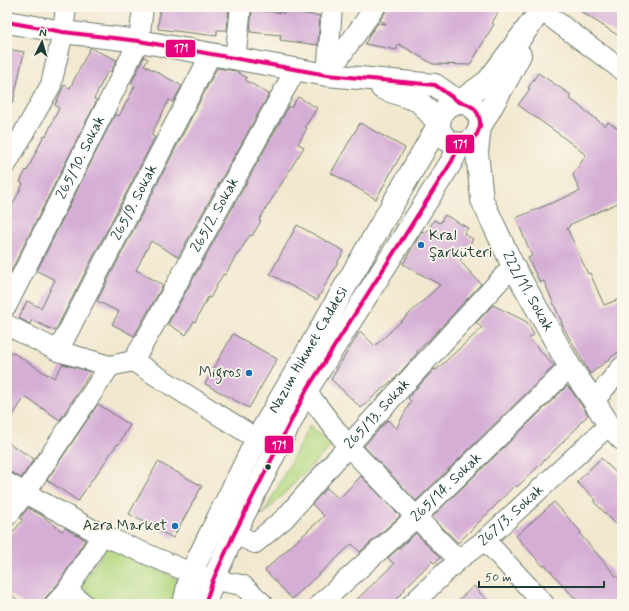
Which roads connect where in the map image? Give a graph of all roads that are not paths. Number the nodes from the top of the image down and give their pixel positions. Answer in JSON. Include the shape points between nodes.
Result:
{"nodes":[{"id":1,"x":66,"y":7,"type":"edge"},
{"id":2,"x":143,"y":7,"type":"edge"},
{"id":3,"x":241,"y":7,"type":"edge"},
{"id":4,"x":332,"y":7,"type":"edge"},
{"id":5,"x":375,"y":7,"type":"edge"},
{"id":6,"x":542,"y":8,"type":"edge"},
{"id":7,"x":7,"y":22,"type":"edge"},
{"id":8,"x":63,"y":32,"type":"junction"},
{"id":9,"x":138,"y":41,"type":"junction"},
{"id":10,"x":211,"y":54,"type":"junction"},
{"id":11,"x":235,"y":59,"type":"junction"},
{"id":12,"x":296,"y":69,"type":"junction"},
{"id":13,"x":622,"y":70,"type":"edge"},
{"id":14,"x":327,"y":75,"type":"junction"},
{"id":15,"x":355,"y":78,"type":"junction"},
{"id":16,"x":459,"y":102,"type":"junction"},
{"id":17,"x":439,"y":124,"type":"junction"},
{"id":18,"x":480,"y":128,"type":"junction"},
{"id":19,"x":459,"y":156,"type":"junction"},
{"id":20,"x":7,"y":163,"type":"edge"},
{"id":21,"x":482,"y":200,"type":"junction"},
{"id":22,"x":514,"y":266,"type":"junction"},
{"id":23,"x":7,"y":305,"type":"edge"},
{"id":24,"x":7,"y":325,"type":"edge"},
{"id":25,"x":58,"y":351,"type":"junction"},
{"id":26,"x":133,"y":361,"type":"junction"},
{"id":27,"x":110,"y":366,"type":"junction"},
{"id":28,"x":570,"y":367,"type":"junction"},
{"id":29,"x":622,"y":367,"type":"edge"},
{"id":30,"x":306,"y":391,"type":"junction"},
{"id":31,"x":594,"y":401,"type":"junction"},
{"id":32,"x":615,"y":432,"type":"edge"},
{"id":33,"x":257,"y":439,"type":"junction"},
{"id":34,"x":348,"y":446,"type":"junction"},
{"id":35,"x":7,"y":483,"type":"edge"},
{"id":36,"x":25,"y":493,"type":"junction"},
{"id":37,"x":7,"y":516,"type":"edge"},
{"id":38,"x":416,"y":517,"type":"junction"},
{"id":39,"x":234,"y":534,"type":"junction"},
{"id":40,"x":102,"y":535,"type":"junction"},
{"id":41,"x":485,"y":540,"type":"junction"},
{"id":42,"x":458,"y":560,"type":"junction"},
{"id":43,"x":191,"y":573,"type":"junction"},
{"id":44,"x":213,"y":580,"type":"junction"},
{"id":45,"x":61,"y":597,"type":"edge"},
{"id":46,"x":84,"y":604,"type":"edge"},
{"id":47,"x":184,"y":604,"type":"edge"},
{"id":48,"x":205,"y":604,"type":"edge"},
{"id":49,"x":263,"y":604,"type":"edge"},
{"id":50,"x":320,"y":604,"type":"edge"},
{"id":51,"x":412,"y":604,"type":"edge"},
{"id":52,"x":544,"y":604,"type":"edge"}],
"edges":[{"from":1,"to":8,"type":"street"},
{"from":2,"to":9,"type":"street","name":"265/10. Sokak"},
{"from":3,"to":11,"type":"street"},
{"from":4,"to":14,"type":"street"},
{"from":5,"to":14,"type":"street"},
{"from":6,"to":13,"type":"street"},
{"from":6,"to":16,"type":"main road","via":[[488,81]]},
{"from":6,"to":18,"type":"main road"},
{"from":7,"to":8,"type":"main road"},
{"from":8,"to":9,"type":"main road"},
{"from":8,"to":20,"type":"street","via":[[51,85]]},
{"from":9,"to":10,"type":"main road"},
{"from":9,"to":23,"type":"street","name":"265/10. Sokak"},
{"from":10,"to":11,"type":"main road"},
{"from":10,"to":25,"type":"street","name":"265/9. Sokak"},
{"from":11,"to":12,"type":"main road"},
{"from":12,"to":14,"type":"main road"},
{"from":12,"to":26,"type":"street","name":"265/2. Sokak"},
{"from":14,"to":15,"type":"main road"},
{"from":15,"to":16,"type":"main road","via":[[435,85]]},
{"from":15,"to":17,"type":"main road","via":[[419,101]]},
{"from":16,"to":17,"type":"main road","name":"Nazım Hikmet Caddesi","via":[[443,111]]},
{"from":16,"to":18,"type":"main road","via":[[474,108],[478,114]]},
{"from":17,"to":19,"type":"main road","via":[[440,131],[453,143]]},
{"from":17,"to":33,"type":"main road","name":"Nazım Hikmet Caddesi"},
{"from":18,"to":19,"type":"main road","via":[[466,143]]},
{"from":18,"to":21,"type":"main road","name":"222/11. Sokak","via":[[477,152]]},
{"from":19,"to":21,"type":"main road"},
{"from":19,"to":30,"type":"main road","name":"Nazım Hikmet Caddesi"},
{"from":21,"to":22,"type":"main road","name":"222/11. Sokak"},
{"from":22,"to":28,"type":"main road","name":"222/11. Sokak"},
{"from":22,"to":34,"type":"street","name":"265/13. Sokak"},
{"from":24,"to":25,"type":"street"},
{"from":25,"to":27,"type":"street"},
{"from":26,"to":27,"type":"street"},
{"from":26,"to":33,"type":"street"},
{"from":27,"to":36,"type":"street"},
{"from":28,"to":31,"type":"main road","name":"222/11. Sokak"},
{"from":28,"to":38,"type":"street","name":"265/14. Sokak"},
{"from":29,"to":31,"type":"street"},
{"from":30,"to":34,"type":"street"},
{"from":30,"to":39,"type":"main road","name":"Nazım Hikmet Caddesi"},
{"from":31,"to":32,"type":"main road","name":"222/11. Sokak"},
{"from":32,"to":41,"type":"street","name":"267/3. Sokak"},
{"from":33,"to":43,"type":"main road","name":"Nazım Hikmet Caddesi"},
{"from":34,"to":38,"type":"street"},
{"from":34,"to":39,"type":"street","name":"265/13. Sokak","via":[[285,518],[255,543]]},
{"from":35,"to":36,"type":"street"},
{"from":36,"to":37,"type":"street"},
{"from":36,"to":40,"type":"street"},
{"from":38,"to":42,"type":"street"},
{"from":38,"to":50,"type":"street","name":"265/14. Sokak"},
{"from":39,"to":44,"type":"main road","name":"Nazım Hikmet Caddesi"},
{"from":40,"to":43,"type":"street"},
{"from":40,"to":45,"type":"street"},
{"from":41,"to":42,"type":"street","name":"267/3. Sokak"},
{"from":41,"to":52,"type":"street"},
{"from":42,"to":51,"type":"street","name":"267/3. Sokak"},
{"from":43,"to":44,"type":"street"},
{"from":43,"to":47,"type":"main road","name":"Nazım Hikmet Caddesi"},
{"from":44,"to":48,"type":"main road","name":"Nazım Hikmet Caddesi"},
{"from":44,"to":49,"type":"street","via":[[242,585]]},
{"from":45,"to":46,"type":"street"}]}
